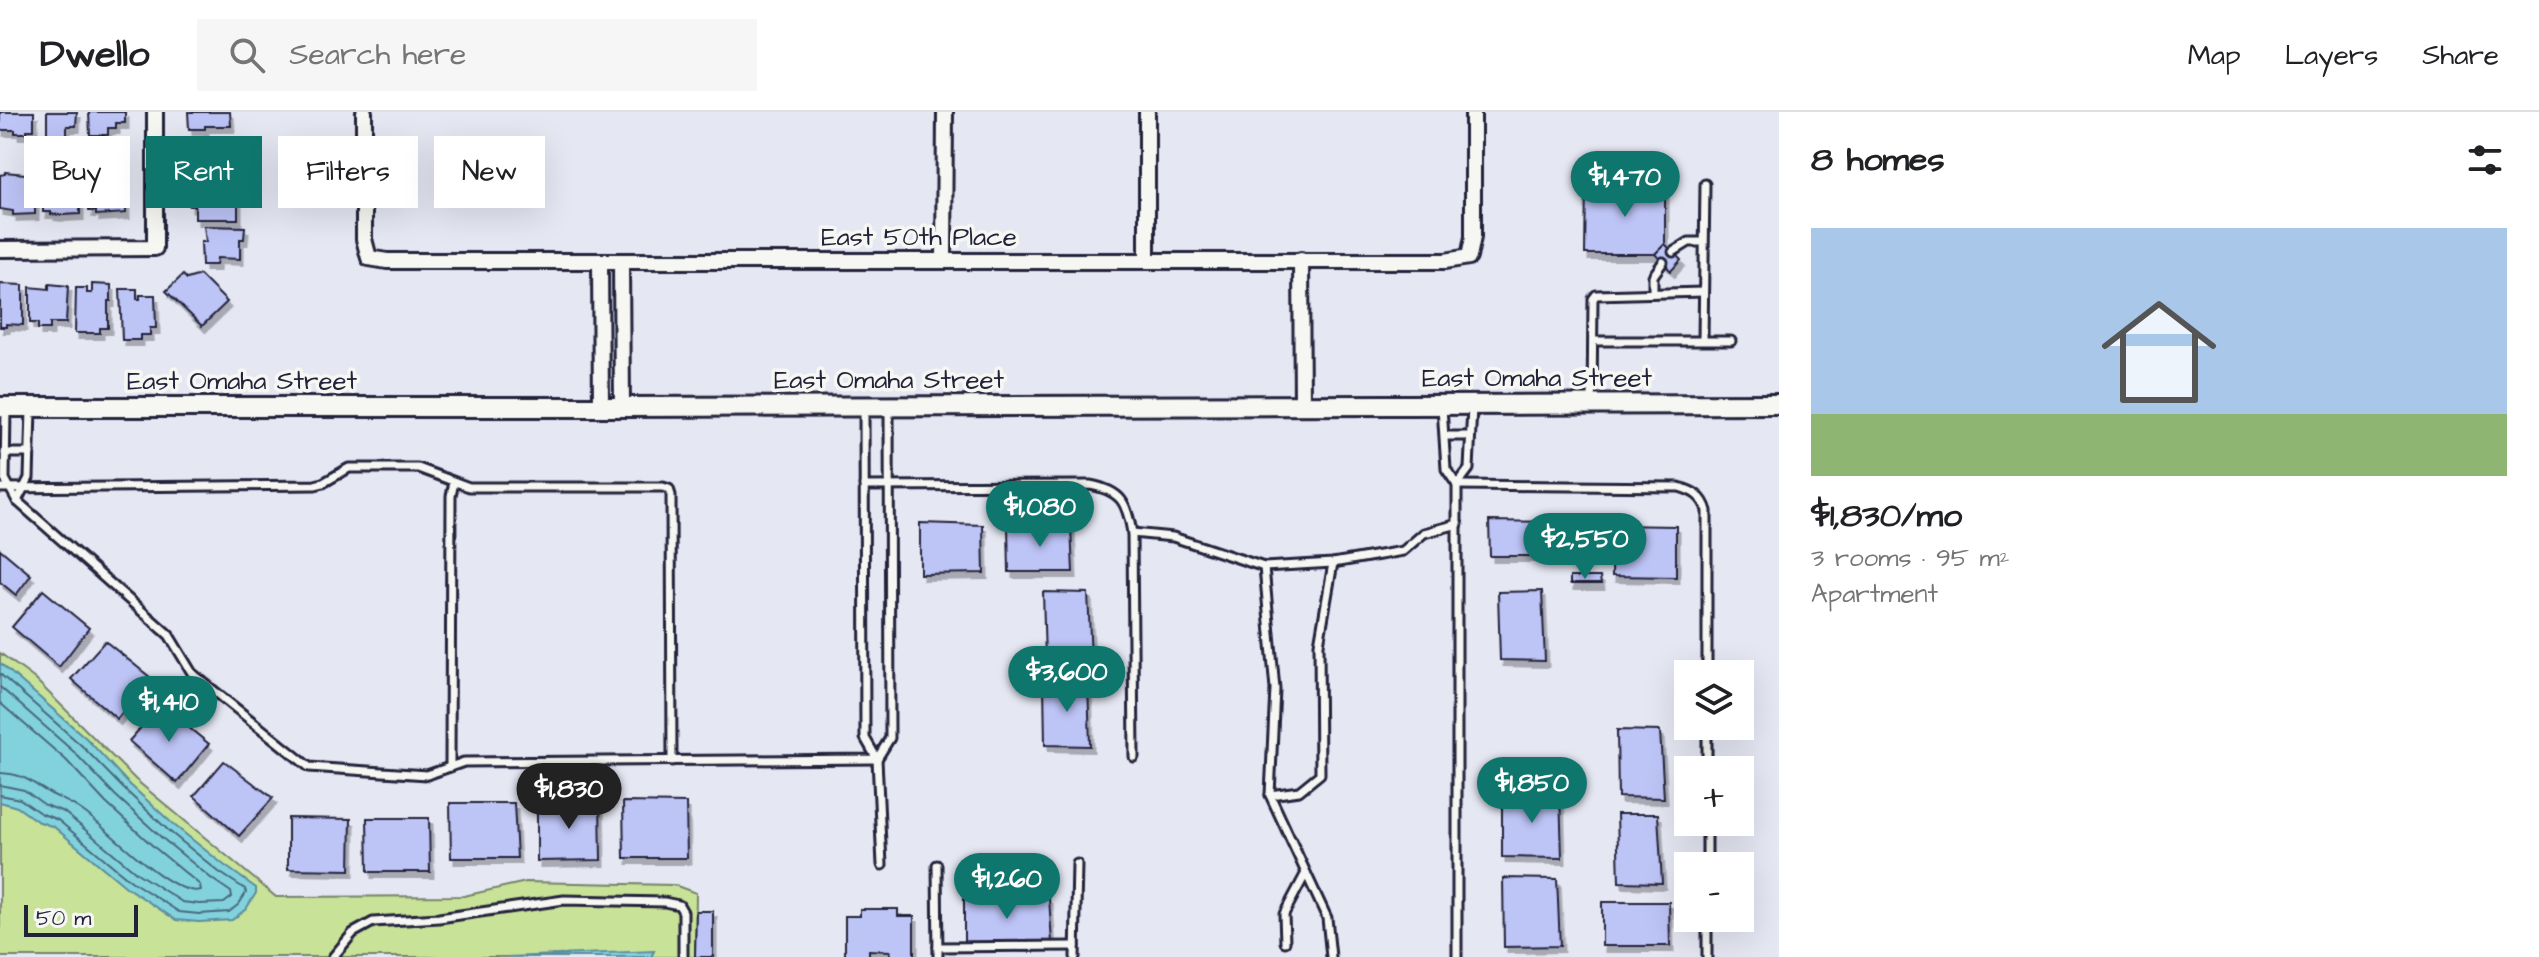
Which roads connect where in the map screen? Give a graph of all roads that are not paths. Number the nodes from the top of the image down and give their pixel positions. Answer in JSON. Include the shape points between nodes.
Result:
{"nodes":[{"id":1,"x":155,"y":112,"type":"edge"},
{"id":2,"x":364,"y":112,"type":"edge"},
{"id":3,"x":945,"y":112,"type":"edge"},
{"id":4,"x":1147,"y":112,"type":"edge"},
{"id":5,"x":1473,"y":112,"type":"edge"},
{"id":6,"x":1705,"y":184,"type":"dead end"},
{"id":7,"x":1703,"y":242,"type":"junction"},
{"id":8,"x":0,"y":249,"type":"edge"},
{"id":9,"x":1673,"y":252,"type":"dead end"},
{"id":10,"x":1301,"y":260,"type":"junction"},
{"id":11,"x":621,"y":261,"type":"junction"},
{"id":12,"x":944,"y":261,"type":"junction"},
{"id":13,"x":1147,"y":261,"type":"junction"},
{"id":14,"x":600,"y":262,"type":"junction"},
{"id":15,"x":1663,"y":262,"type":"dead end"},
{"id":16,"x":1703,"y":292,"type":"junction"},
{"id":17,"x":1653,"y":293,"type":"junction"},
{"id":18,"x":1703,"y":340,"type":"junction"},
{"id":19,"x":1593,"y":341,"type":"junction"},
{"id":20,"x":1731,"y":341,"type":"dead end"},
{"id":21,"x":1302,"y":404,"type":"junction"},
{"id":22,"x":1442,"y":404,"type":"junction"},
{"id":23,"x":1472,"y":404,"type":"junction"},
{"id":24,"x":1592,"y":404,"type":"junction"},
{"id":25,"x":1779,"y":404,"type":"edge"},
{"id":26,"x":864,"y":406,"type":"junction"},
{"id":27,"x":889,"y":406,"type":"junction"},
{"id":28,"x":3,"y":407,"type":"edge"},
{"id":29,"x":31,"y":407,"type":"junction"},
{"id":30,"x":601,"y":407,"type":"junction"},
{"id":31,"x":622,"y":407,"type":"junction"},
{"id":32,"x":1445,"y":436,"type":"junction"},
{"id":33,"x":1470,"y":436,"type":"junction"},
{"id":34,"x":5,"y":453,"type":"junction"},
{"id":35,"x":30,"y":453,"type":"junction"},
{"id":36,"x":454,"y":482,"type":"junction"},
{"id":37,"x":1457,"y":485,"type":"junction"},
{"id":38,"x":864,"y":486,"type":"junction"},
{"id":39,"x":888,"y":486,"type":"junction"},
{"id":40,"x":0,"y":488,"type":"edge"},
{"id":41,"x":9,"y":488,"type":"junction"},
{"id":42,"x":24,"y":488,"type":"junction"},
{"id":43,"x":17,"y":501,"type":"junction"},
{"id":44,"x":1458,"y":524,"type":"junction"},
{"id":45,"x":1132,"y":533,"type":"junction"},
{"id":46,"x":1333,"y":563,"type":"junction"},
{"id":47,"x":1264,"y":567,"type":"junction"},
{"id":48,"x":1707,"y":660,"type":"edge"},
{"id":49,"x":1134,"y":757,"type":"dead end"},
{"id":50,"x":877,"y":759,"type":"junction"},
{"id":51,"x":672,"y":761,"type":"junction"},
{"id":52,"x":450,"y":767,"type":"junction"},
{"id":53,"x":1270,"y":795,"type":"junction"},
{"id":54,"x":1077,"y":864,"type":"dead end"},
{"id":55,"x":882,"y":865,"type":"dead end"},
{"id":56,"x":937,"y":865,"type":"dead end"},
{"id":57,"x":1306,"y":873,"type":"junction"},
{"id":58,"x":1707,"y":932,"type":"edge"},
{"id":59,"x":1285,"y":942,"type":"dead end"},
{"id":60,"x":1028,"y":946,"type":"junction"},
{"id":61,"x":1075,"y":946,"type":"junction"},
{"id":62,"x":938,"y":947,"type":"junction"},
{"id":63,"x":983,"y":947,"type":"junction"},
{"id":64,"x":333,"y":957,"type":"edge"},
{"id":65,"x":683,"y":957,"type":"edge"},
{"id":66,"x":938,"y":957,"type":"edge"},
{"id":67,"x":983,"y":957,"type":"edge"},
{"id":68,"x":1027,"y":957,"type":"edge"},
{"id":69,"x":1075,"y":957,"type":"edge"},
{"id":70,"x":1331,"y":957,"type":"edge"},
{"id":71,"x":1457,"y":957,"type":"edge"},
{"id":72,"x":1707,"y":957,"type":"edge"}],
"edges":[{"from":1,"to":8,"type":"street","via":[[155,248]]},
{"from":2,"to":14,"type":"street","name":"East 50th Place","via":[[364,239],[369,258]]},
{"from":3,"to":12,"type":"street"},
{"from":4,"to":13,"type":"street"},
{"from":5,"to":10,"type":"street","name":"East 50th Place","via":[[1469,257]]},
{"from":6,"to":7,"type":"lane"},
{"from":7,"to":9,"type":"lane","via":[[1689,242]]},
{"from":7,"to":16,"type":"lane"},
{"from":10,"to":13,"type":"street","name":"East 50th Place"},
{"from":10,"to":21,"type":"street"},
{"from":11,"to":12,"type":"street","name":"East 50th Place"},
{"from":11,"to":14,"type":"street","name":"East 50th Place"},
{"from":11,"to":31,"type":"street"},
{"from":12,"to":13,"type":"street","name":"East 50th Place"},
{"from":14,"to":30,"type":"street"},
{"from":15,"to":17,"type":"lane","via":[[1653,276]]},
{"from":16,"to":17,"type":"lane"},
{"from":16,"to":18,"type":"lane"},
{"from":17,"to":19,"type":"lane","via":[[1596,295]]},
{"from":18,"to":19,"type":"lane"},
{"from":18,"to":20,"type":"lane"},
{"from":19,"to":24,"type":"lane"},
{"from":21,"to":22,"type":"street","name":"East Omaha Street"},
{"from":21,"to":27,"type":"street","name":"East Omaha Street"},
{"from":22,"to":23,"type":"street","name":"East Omaha Street"},
{"from":22,"to":32,"type":"lane"},
{"from":23,"to":24,"type":"street","name":"East Omaha Street"},
{"from":23,"to":33,"type":"lane"},
{"from":24,"to":25,"type":"street","name":"East Omaha Street"},
{"from":26,"to":27,"type":"street","name":"East Omaha Street"},
{"from":26,"to":31,"type":"street","name":"East Omaha Street"},
{"from":26,"to":38,"type":"lane"},
{"from":27,"to":39,"type":"lane"},
{"from":28,"to":29,"type":"street","name":"East Omaha Street"},
{"from":28,"to":34,"type":"lane"},
{"from":29,"to":30,"type":"street","name":"East Omaha Street"},
{"from":29,"to":35,"type":"lane"},
{"from":30,"to":31,"type":"street","name":"East Omaha Street"},
{"from":32,"to":33,"type":"lane"},
{"from":32,"to":37,"type":"lane","via":[[1446,469]]},
{"from":33,"to":37,"type":"lane","via":[[1469,469]]},
{"from":34,"to":35,"type":"lane"},
{"from":34,"to":41,"type":"lane"},
{"from":35,"to":42,"type":"lane"},
{"from":36,"to":42,"type":"lane","via":[[418,468],[349,468],[315,485]]},
{"from":36,"to":51,"type":"lane","via":[[469,487],[669,489]]},
{"from":36,"to":52,"type":"lane"},
{"from":37,"to":44,"type":"lane"},
{"from":37,"to":48,"type":"lane","via":[[1679,487],[1694,492],[1707,511]]},
{"from":38,"to":39,"type":"lane"},
{"from":38,"to":50,"type":"lane","via":[[865,738]]},
{"from":39,"to":45,"type":"lane","via":[[1108,488],[1128,510]]},
{"from":39,"to":50,"type":"lane","via":[[890,738]]},
{"from":40,"to":41,"type":"lane"},
{"from":41,"to":42,"type":"lane"},
{"from":41,"to":43,"type":"lane"},
{"from":42,"to":43,"type":"lane"},
{"from":43,"to":52,"type":"lane","via":[[169,635],[192,673],[309,767],[427,775]]},
{"from":44,"to":46,"type":"lane","via":[[1424,533],[1403,551]]},
{"from":44,"to":71,"type":"lane"},
{"from":45,"to":47,"type":"lane","via":[[1173,537]]},
{"from":45,"to":49,"type":"lane"},
{"from":46,"to":47,"type":"lane"},
{"from":46,"to":53,"type":"lane","via":[[1319,644],[1320,774],[1299,791]]},
{"from":47,"to":53,"type":"lane","via":[[1275,689]]},
{"from":50,"to":51,"type":"lane"},
{"from":50,"to":55,"type":"lane"},
{"from":51,"to":52,"type":"lane","via":[[464,762]]},
{"from":53,"to":57,"type":"lane"},
{"from":54,"to":61,"type":"lane"},
{"from":56,"to":62,"type":"lane"},
{"from":57,"to":59,"type":"lane","via":[[1284,914]]},
{"from":57,"to":70,"type":"lane","via":[[1327,918]]},
{"from":58,"to":72,"type":"lane"},
{"from":60,"to":61,"type":"lane"},
{"from":60,"to":63,"type":"lane"},
{"from":60,"to":68,"type":"lane"},
{"from":61,"to":69,"type":"lane"},
{"from":62,"to":63,"type":"lane"},
{"from":62,"to":66,"type":"lane"},
{"from":63,"to":67,"type":"lane"},
{"from":64,"to":65,"type":"lane","via":[[353,933],[373,922],[575,900],[679,905]]}]}
